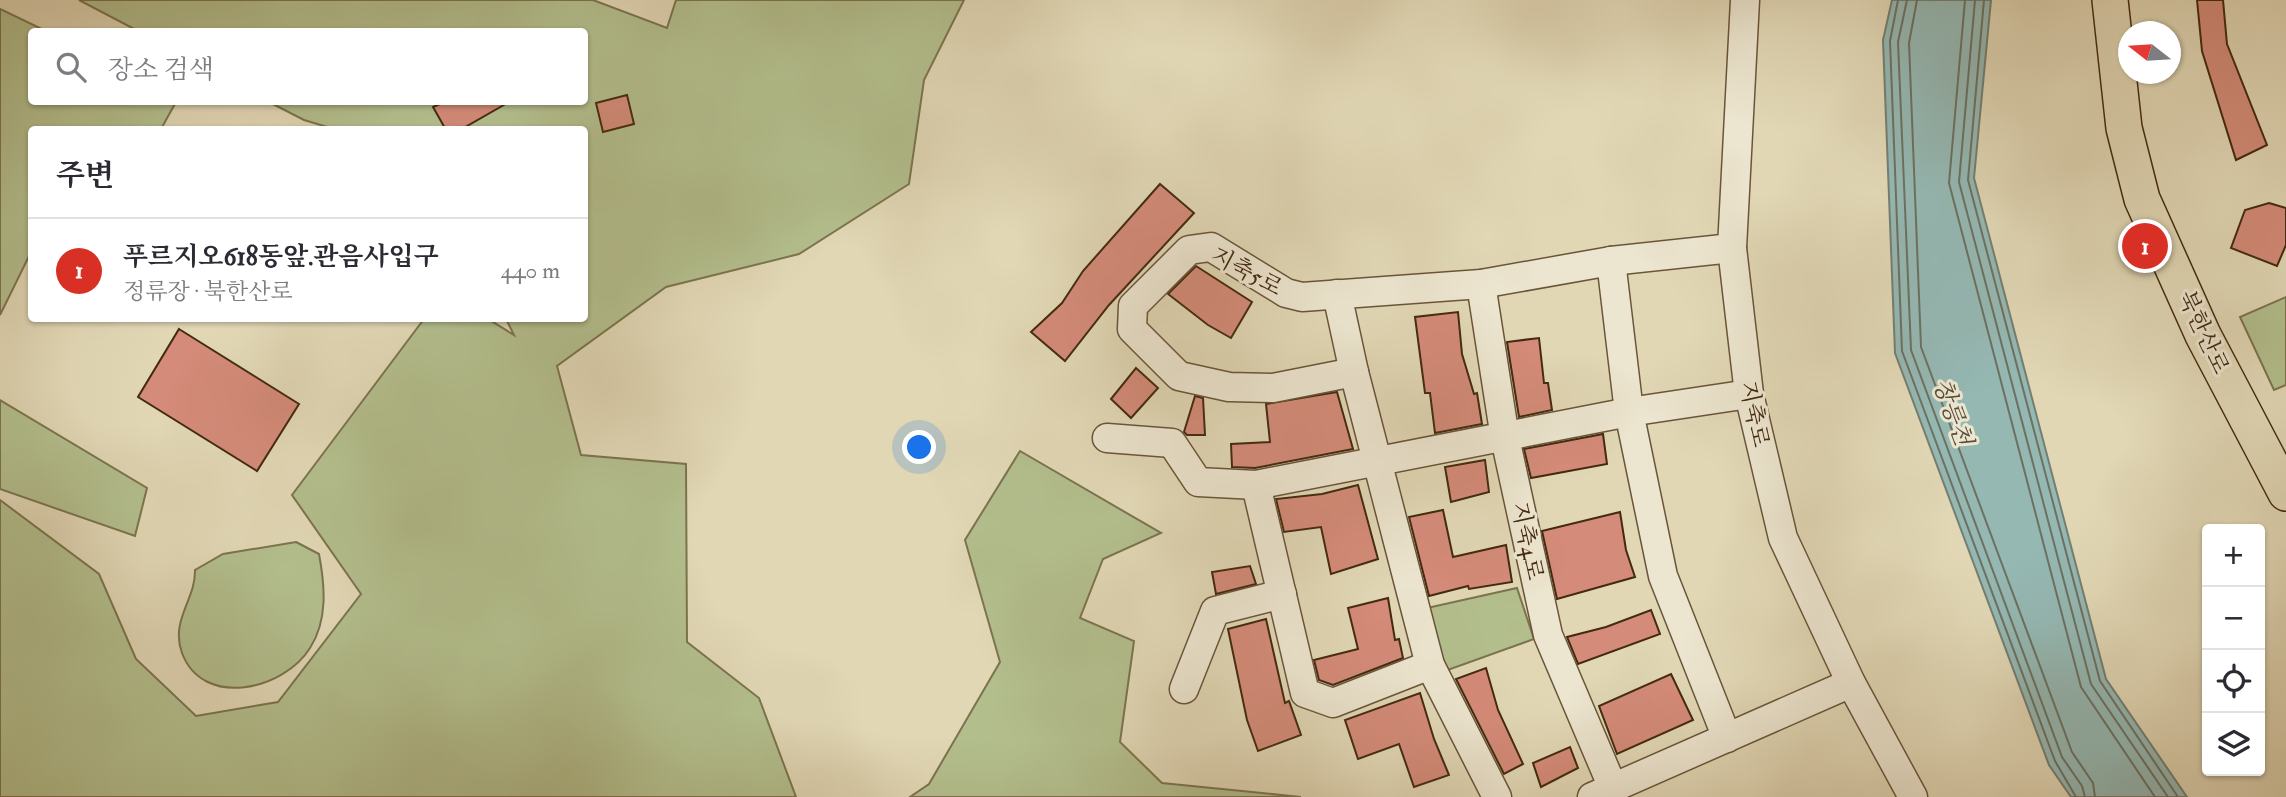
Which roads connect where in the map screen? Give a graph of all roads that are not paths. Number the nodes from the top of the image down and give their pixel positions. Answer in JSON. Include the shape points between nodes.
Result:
{"nodes":[{"id":1,"x":1745,"y":0,"type":"edge"},
{"id":2,"x":2110,"y":0,"type":"edge"},
{"id":3,"x":1731,"y":248,"type":"junction"},
{"id":4,"x":1611,"y":261,"type":"junction"},
{"id":5,"x":1481,"y":284,"type":"junction"},
{"id":6,"x":1337,"y":294,"type":"junction"},
{"id":7,"x":1354,"y":372,"type":"junction"},
{"id":8,"x":1749,"y":394,"type":"junction"},
{"id":9,"x":1629,"y":412,"type":"junction"},
{"id":10,"x":1107,"y":438,"type":"dead end"},
{"id":11,"x":1505,"y":438,"type":"junction"},
{"id":12,"x":1378,"y":461,"type":"junction"},
{"id":13,"x":1256,"y":485,"type":"junction"},
{"id":14,"x":2286,"y":493,"type":"edge"},
{"id":15,"x":1282,"y":594,"type":"junction"},
{"id":16,"x":1430,"y":665,"type":"junction"},
{"id":17,"x":1851,"y":683,"type":"junction"},
{"id":18,"x":1184,"y":689,"type":"dead end"},
{"id":19,"x":1727,"y":737,"type":"junction"},
{"id":20,"x":1602,"y":792,"type":"edge"},
{"id":21,"x":1497,"y":797,"type":"edge"},
{"id":22,"x":1913,"y":797,"type":"edge"}],
"edges":[{"from":1,"to":3,"type":"street","name":"지축로"},
{"from":2,"to":14,"type":"main road","name":"북한산로","via":[[2124,128],[2142,200],[2203,335]]},
{"from":3,"to":4,"type":"street","name":"지축5로"},
{"from":3,"to":8,"type":"street","name":"지축로"},
{"from":4,"to":5,"type":"street","name":"지축5로"},
{"from":4,"to":9,"type":"street"},
{"from":5,"to":6,"type":"street","name":"지축5로"},
{"from":5,"to":11,"type":"street","name":"지축4로"},
{"from":6,"to":7,"type":"street"},
{"from":6,"to":7,"type":"street","name":"지축5로","via":[[1301,297],[1286,293],[1212,247],[1189,250],[1133,306],[1132,329],[1179,376],[1229,387],[1273,388]]},
{"from":7,"to":12,"type":"street"},
{"from":8,"to":9,"type":"street"},
{"from":8,"to":17,"type":"street","name":"지축로","via":[[1783,538]]},
{"from":9,"to":11,"type":"street"},
{"from":9,"to":19,"type":"street","via":[[1663,576]]},
{"from":10,"to":13,"type":"street","via":[[1172,443],[1198,482]]},
{"from":11,"to":12,"type":"street"},
{"from":11,"to":20,"type":"street","name":"지축4로","via":[[1548,635]]},
{"from":12,"to":13,"type":"street"},
{"from":12,"to":16,"type":"street"},
{"from":13,"to":15,"type":"street"},
{"from":15,"to":16,"type":"street","via":[[1305,693],[1333,704]]},
{"from":15,"to":18,"type":"street","via":[[1215,611]]},
{"from":16,"to":21,"type":"street"},
{"from":17,"to":19,"type":"street","name":"지축4로"},
{"from":17,"to":22,"type":"street","name":"지축로"},
{"from":19,"to":20,"type":"street","name":"지축4로"}]}
